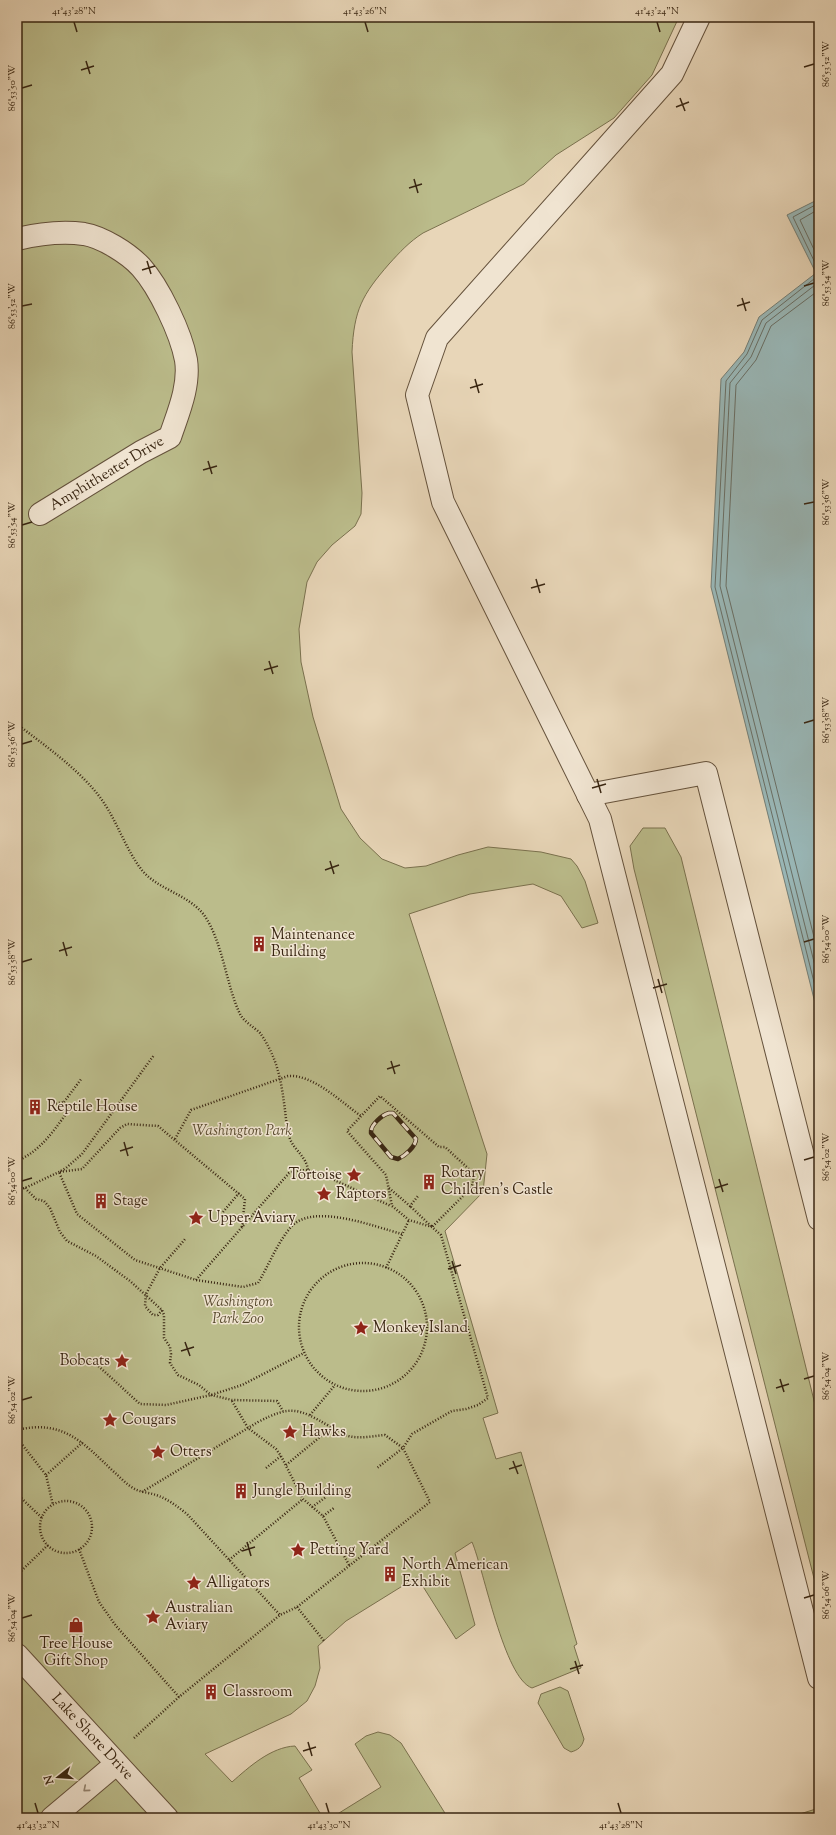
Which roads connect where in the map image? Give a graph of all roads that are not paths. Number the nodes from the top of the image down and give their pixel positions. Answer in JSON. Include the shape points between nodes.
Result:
{"nodes":[{"id":1,"x":699,"y":17,"type":"edge"},
{"id":2,"x":17,"y":239,"type":"edge"},
{"id":3,"x":40,"y":514,"type":"dead end"},
{"id":4,"x":588,"y":795,"type":"junction"},
{"id":5,"x":819,"y":1219,"type":"edge"},
{"id":6,"x":17,"y":1655,"type":"edge"},
{"id":7,"x":819,"y":1678,"type":"edge"},
{"id":8,"x":116,"y":1764,"type":"junction"},
{"id":9,"x":52,"y":1818,"type":"edge"},
{"id":10,"x":167,"y":1818,"type":"edge"}],
"edges":[{"from":1,"to":4,"type":"street","via":[[672,74],[437,338],[417,395],[443,502]]},
{"from":2,"to":3,"type":"street","name":"Amphitheater Drive","via":[[57,232],[85,234],[116,247],[141,267],[158,293],[173,321],[186,360],[185,385],[170,437]]},
{"from":4,"to":5,"type":"street","via":[[706,773]]},
{"from":4,"to":7,"type":"street","via":[[600,819]]},
{"from":6,"to":8,"type":"street","name":"Lake Shore Drive"},
{"from":8,"to":9,"type":"street","one_way":true},
{"from":8,"to":10,"type":"street","name":"Lake Shore Drive"}]}
